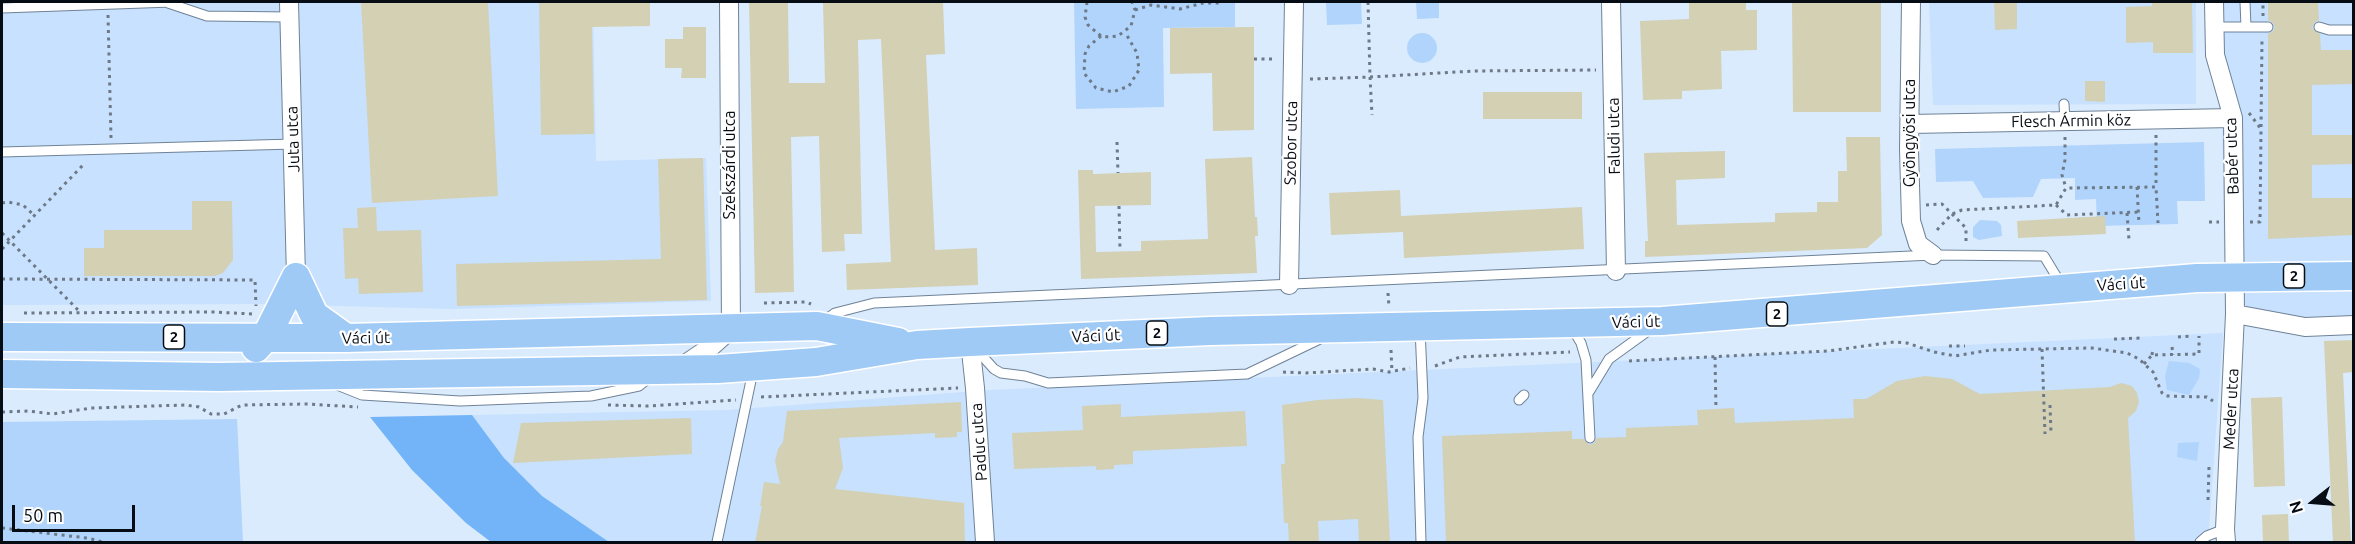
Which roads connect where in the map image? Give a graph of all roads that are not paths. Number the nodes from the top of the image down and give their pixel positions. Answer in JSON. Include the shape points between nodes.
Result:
{"nodes":[{"id":1,"x":170,"y":2,"type":"edge"},
{"id":2,"x":729,"y":2,"type":"edge"},
{"id":3,"x":1294,"y":2,"type":"edge"},
{"id":4,"x":1611,"y":2,"type":"edge"},
{"id":5,"x":1911,"y":2,"type":"edge"},
{"id":6,"x":2214,"y":2,"type":"edge"},
{"id":7,"x":2245,"y":2,"type":"edge"},
{"id":8,"x":2,"y":8,"type":"edge"},
{"id":9,"x":289,"y":9,"type":"edge"},
{"id":10,"x":2214,"y":27,"type":"junction"},
{"id":11,"x":2246,"y":27,"type":"junction"},
{"id":12,"x":2265,"y":27,"type":"road end"},
{"id":13,"x":2319,"y":27,"type":"dead end"},
{"id":14,"x":2354,"y":30,"type":"edge"},
{"id":15,"x":2233,"y":118,"type":"junction"},
{"id":16,"x":1910,"y":124,"type":"junction"},
{"id":17,"x":294,"y":144,"type":"junction"},
{"id":18,"x":2,"y":152,"type":"edge"},
{"id":19,"x":1934,"y":255,"type":"junction"},
{"id":20,"x":1616,"y":271,"type":"junction"},
{"id":21,"x":2235,"y":276,"type":"junction"},
{"id":22,"x":2354,"y":276,"type":"edge"},
{"id":23,"x":296,"y":277,"type":"junction"},
{"id":24,"x":1289,"y":285,"type":"junction"},
{"id":25,"x":2063,"y":288,"type":"junction"},
{"id":26,"x":812,"y":314,"type":"junction"},
{"id":27,"x":2235,"y":314,"type":"junction"},
{"id":28,"x":731,"y":317,"type":"junction"},
{"id":29,"x":1662,"y":321,"type":"junction"},
{"id":30,"x":1568,"y":324,"type":"junction"},
{"id":31,"x":7,"y":325,"type":"edge"},
{"id":32,"x":261,"y":325,"type":"junction"},
{"id":33,"x":2354,"y":325,"type":"edge"},
{"id":34,"x":1420,"y":326,"type":"junction"},
{"id":35,"x":1343,"y":328,"type":"junction"},
{"id":36,"x":346,"y":338,"type":"junction"},
{"id":37,"x":970,"y":342,"type":"junction"},
{"id":38,"x":917,"y":345,"type":"junction"},
{"id":39,"x":754,"y":366,"type":"junction"},
{"id":40,"x":667,"y":370,"type":"junction"},
{"id":41,"x":2,"y":374,"type":"edge"},
{"id":42,"x":322,"y":374,"type":"junction"},
{"id":43,"x":219,"y":377,"type":"junction"},
{"id":44,"x":1588,"y":394,"type":"junction"},
{"id":45,"x":1590,"y":438,"type":"dead end"},
{"id":46,"x":2226,"y":536,"type":"edge"},
{"id":47,"x":717,"y":543,"type":"edge"},
{"id":48,"x":986,"y":543,"type":"edge"},
{"id":49,"x":1421,"y":543,"type":"edge"},
{"id":50,"x":2200,"y":543,"type":"edge"}],
"edges":[{"from":1,"to":8,"type":"lane"},
{"from":1,"to":9,"type":"lane","via":[[207,16]]},
{"from":2,"to":28,"type":"street","name":"Szekszárdi utca"},
{"from":3,"to":24,"type":"street","name":"Szobor utca"},
{"from":4,"to":20,"type":"street","name":"Faludi utca"},
{"from":5,"to":16,"type":"street","name":"Gyöngyösi utca"},
{"from":6,"to":10,"type":"street","name":"Babér utca"},
{"from":7,"to":11,"type":"lane"},
{"from":9,"to":17,"type":"street","name":"Juta utca"},
{"from":10,"to":11,"type":"lane"},
{"from":10,"to":15,"type":"street","name":"Babér utca","via":[[2215,55]]},
{"from":11,"to":12,"type":"lane"},
{"from":13,"to":14,"type":"lane"},
{"from":15,"to":16,"type":"street","name":"Flesch Ármin köz","via":[[2156,120],[2065,112]]},
{"from":15,"to":21,"type":"street","name":"Babér utca"},
{"from":16,"to":19,"type":"street","name":"Gyöngyösi utca","via":[[1911,221],[1918,244]]},
{"from":17,"to":18,"type":"lane"},
{"from":17,"to":23,"type":"street","name":"Juta utca"},
{"from":19,"to":20,"type":"lane"},
{"from":19,"to":25,"type":"lane","via":[[2044,256]]},
{"from":20,"to":24,"type":"lane"},
{"from":21,"to":22,"type":"main road","name":"Váci út","number":"2"},
{"from":21,"to":25,"type":"main road","name":"Váci út","number":"2"},
{"from":21,"to":27,"type":"street","name":"Meder utca"},
{"from":23,"to":32,"type":"main road"},
{"from":23,"to":36,"type":"main road","via":[[314,315]]},
{"from":24,"to":26,"type":"lane","via":[[874,303],[835,313]]},
{"from":25,"to":29,"type":"main road","name":"Váci út","number":"2"},
{"from":26,"to":28,"type":"main road","name":"Váci út","number":"2"},
{"from":26,"to":38,"type":"main road","name":"Váci út","number":"2"},
{"from":27,"to":33,"type":"street","via":[[2305,327]]},
{"from":27,"to":46,"type":"street","name":"Meder utca"},
{"from":28,"to":36,"type":"main road","name":"Váci út","number":"2"},
{"from":28,"to":40,"type":"street","via":[[712,346]]},
{"from":29,"to":30,"type":"main road","name":"Váci út","number":"2"},
{"from":29,"to":44,"type":"lane","via":[[1611,358]]},
{"from":30,"to":34,"type":"main road","name":"Váci út","number":"2"},
{"from":30,"to":44,"type":"lane","via":[[1584,352]]},
{"from":31,"to":32,"type":"main road","name":"Váci út","number":"2"},
{"from":32,"to":36,"type":"main road","name":"Váci út","number":"2"},
{"from":32,"to":43,"type":"main road","via":[[251,353]]},
{"from":34,"to":35,"type":"main road","name":"Váci út","number":"2"},
{"from":34,"to":49,"type":"lane"},
{"from":35,"to":37,"type":"main road","name":"Váci út","number":"2"},
{"from":35,"to":37,"type":"lane","via":[[1247,374],[1048,383],[1001,373]]},
{"from":36,"to":42,"type":"main road","via":[[306,353],[301,361]]},
{"from":37,"to":38,"type":"main road","name":"Váci út","number":"2"},
{"from":37,"to":48,"type":"street","name":"Paduc utca"},
{"from":38,"to":39,"type":"main road","name":"Váci út","number":"2","via":[[816,362]]},
{"from":39,"to":40,"type":"main road","name":"Váci út","number":"2"},
{"from":39,"to":47,"type":"lane"},
{"from":40,"to":42,"type":"main road","name":"Váci út","number":"2"},
{"from":40,"to":42,"type":"lane","via":[[639,386],[591,396],[460,401],[362,395]]},
{"from":41,"to":43,"type":"main road","name":"Váci út","number":"2"},
{"from":42,"to":43,"type":"main road","name":"Váci út","number":"2"},
{"from":44,"to":45,"type":"lane"},
{"from":46,"to":50,"type":"lane","via":[[2207,536]]}]}
